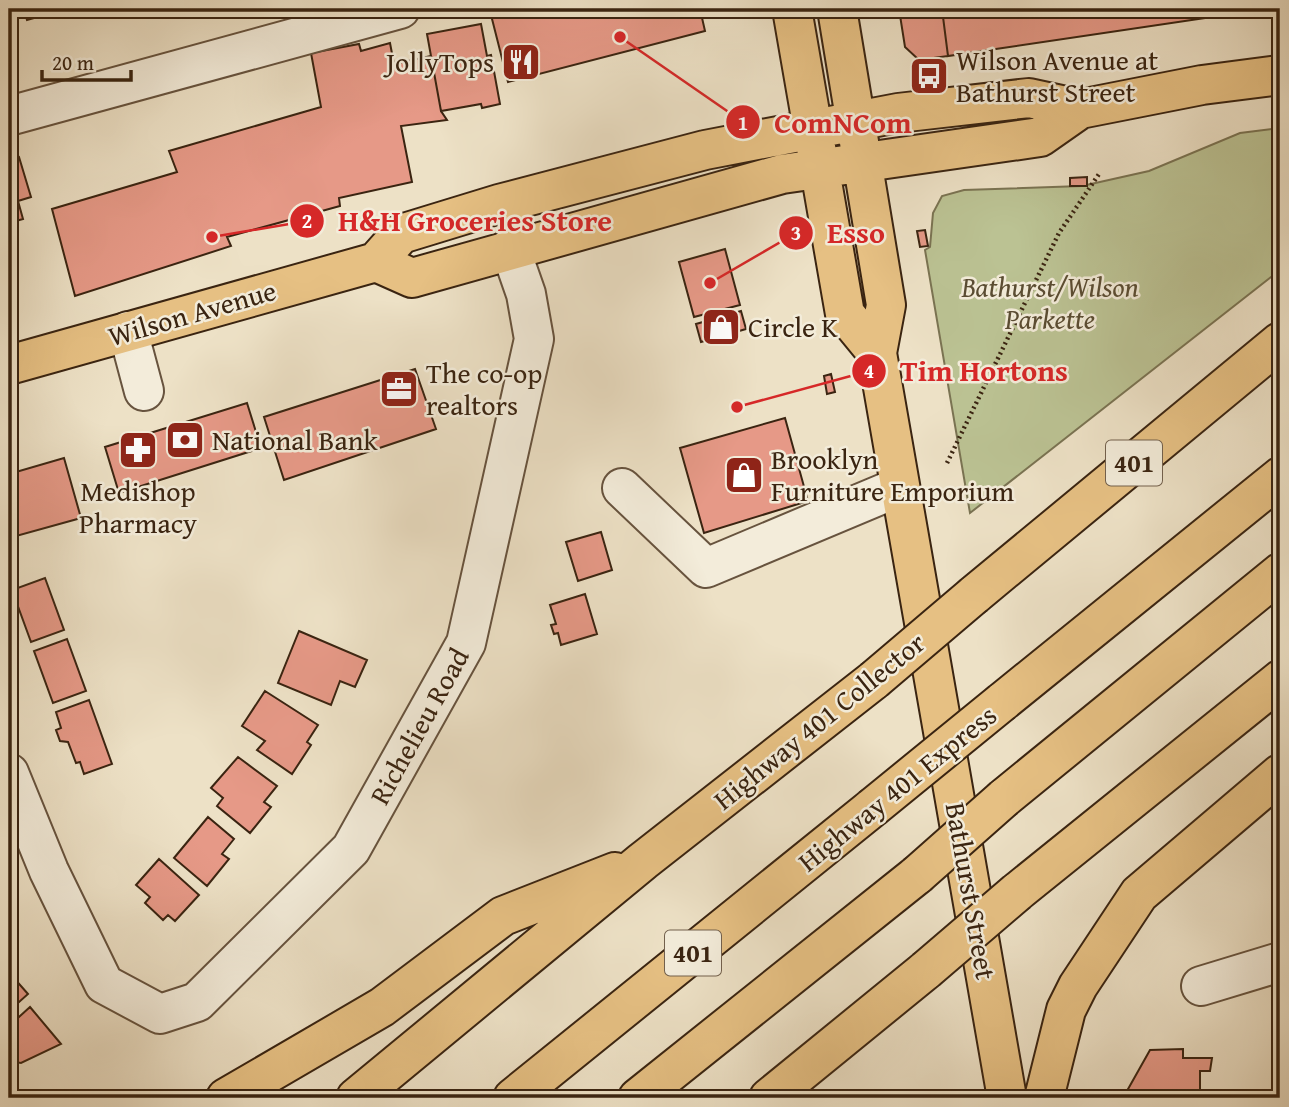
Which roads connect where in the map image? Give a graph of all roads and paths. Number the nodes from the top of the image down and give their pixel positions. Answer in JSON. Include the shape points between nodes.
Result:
{"nodes":[{"id":1,"x":400,"y":9,"type":"edge"},
{"id":2,"x":792,"y":9,"type":"edge"},
{"id":3,"x":836,"y":9,"type":"edge"},
{"id":4,"x":1280,"y":75,"type":"edge"},
{"id":5,"x":1080,"y":109,"type":"junction"},
{"id":6,"x":9,"y":116,"type":"edge"},
{"id":7,"x":856,"y":124,"type":"junction"},
{"id":8,"x":813,"y":129,"type":"junction"},
{"id":9,"x":863,"y":165,"type":"junction"},
{"id":10,"x":820,"y":170,"type":"junction"},
{"id":11,"x":1099,"y":174,"type":"dead end"},
{"id":12,"x":510,"y":248,"type":"junction"},
{"id":13,"x":376,"y":262,"type":"junction"},
{"id":14,"x":128,"y":331,"type":"junction"},
{"id":15,"x":1280,"y":342,"type":"edge"},
{"id":16,"x":877,"y":354,"type":"junction"},
{"id":17,"x":9,"y":365,"type":"edge"},
{"id":18,"x":144,"y":391,"type":"dead end"},
{"id":19,"x":947,"y":463,"type":"dead end"},
{"id":20,"x":1280,"y":477,"type":"edge"},
{"id":21,"x":899,"y":487,"type":"junction"},
{"id":22,"x":622,"y":488,"type":"dead end"},
{"id":23,"x":1280,"y":573,"type":"edge"},
{"id":24,"x":1280,"y":681,"type":"edge"},
{"id":25,"x":9,"y":773,"type":"edge"},
{"id":26,"x":1280,"y":774,"type":"edge"},
{"id":27,"x":643,"y":861,"type":"junction"},
{"id":28,"x":1280,"y":962,"type":"edge"},
{"id":29,"x":1201,"y":986,"type":"dead end"},
{"id":30,"x":226,"y":1098,"type":"edge"},
{"id":31,"x":356,"y":1098,"type":"edge"},
{"id":32,"x":513,"y":1098,"type":"edge"},
{"id":33,"x":638,"y":1098,"type":"edge"},
{"id":34,"x":769,"y":1098,"type":"edge"},
{"id":35,"x":1007,"y":1098,"type":"edge"},
{"id":36,"x":1044,"y":1098,"type":"edge"}],
"edges":[{"from":1,"to":6,"type":"street"},
{"from":2,"to":8,"type":"main road","name":"Bathurst Street"},
{"from":3,"to":7,"type":"main road","name":"Bathurst Street"},
{"from":4,"to":5,"type":"main road"},
{"from":5,"to":7,"type":"main road","via":[[1029,98],[898,113]]},
{"from":5,"to":9,"type":"main road","via":[[1040,137]]},
{"from":7,"to":8,"type":"main road"},
{"from":7,"to":9,"type":"main road","name":"Bathurst Street"},
{"from":8,"to":10,"type":"main road","name":"Bathurst Street"},
{"from":8,"to":13,"type":"main road","via":[[705,150],[499,204],[401,234]]},
{"from":9,"to":10,"type":"main road"},
{"from":9,"to":16,"type":"main road","name":"Bathurst Street","via":[[886,305]]},
{"from":10,"to":12,"type":"main road","via":[[782,174]]},
{"from":10,"to":16,"type":"main road","name":"Bathurst Street","via":[[845,314]]},
{"from":11,"to":19,"type":"path","via":[[1059,233]]},
{"from":12,"to":13,"type":"main road","via":[[412,278]]},
{"from":12,"to":25,"type":"street","name":"Richelieu Road","via":[[526,294],[534,339],[466,643],[351,849],[197,1002],[160,1014],[104,984],[49,871]]},
{"from":13,"to":14,"type":"main road","name":"Wilson Avenue"},
{"from":14,"to":17,"type":"main road","name":"Wilson Avenue"},
{"from":14,"to":18,"type":"street"},
{"from":15,"to":27,"type":"main road","name":"Highway 401 Collector","number":"401","bridge":true,"via":[[874,680]]},
{"from":16,"to":21,"type":"main road","name":"Bathurst Street"},
{"from":20,"to":32,"type":"main road","name":"Highway 401 Express","number":"401","bridge":true},
{"from":21,"to":22,"type":"street","via":[[706,568]]},
{"from":21,"to":35,"type":"main road","name":"Bathurst Street"},
{"from":23,"to":33,"type":"main road","bridge":true},
{"from":24,"to":34,"type":"main road","bridge":true},
{"from":26,"to":36,"type":"main road","via":[[1139,894],[1066,1010]]},
{"from":27,"to":30,"type":"main road","via":[[503,916],[382,1007]]},
{"from":27,"to":31,"type":"main road","name":"Highway 401 Collector","number":"401"},
{"from":28,"to":29,"type":"street"}]}
